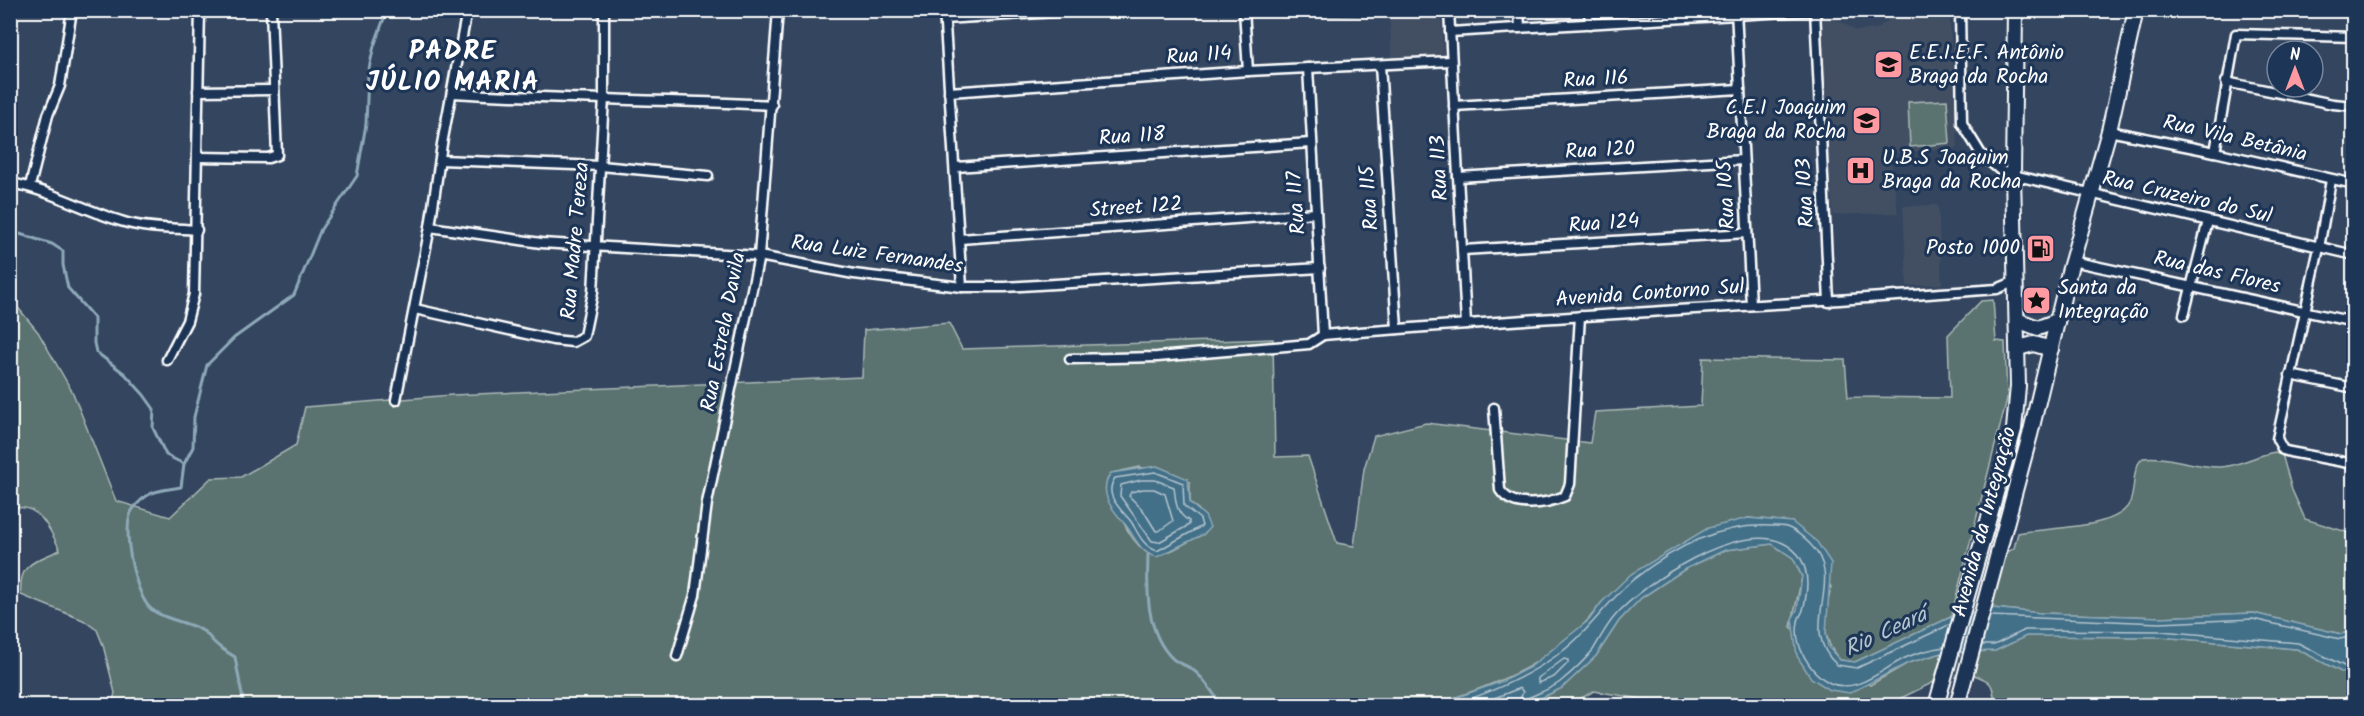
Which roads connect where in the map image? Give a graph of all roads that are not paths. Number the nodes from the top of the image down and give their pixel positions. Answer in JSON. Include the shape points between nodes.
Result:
{"nodes":[{"id":1,"x":72,"y":10,"type":"edge"},
{"id":2,"x":200,"y":10,"type":"edge"},
{"id":3,"x":271,"y":10,"type":"edge"},
{"id":4,"x":467,"y":10,"type":"edge"},
{"id":5,"x":604,"y":10,"type":"edge"},
{"id":6,"x":778,"y":10,"type":"edge"},
{"id":7,"x":1086,"y":10,"type":"edge"},
{"id":8,"x":1244,"y":10,"type":"edge"},
{"id":9,"x":1449,"y":10,"type":"edge"},
{"id":10,"x":1519,"y":10,"type":"edge"},
{"id":11,"x":1589,"y":10,"type":"edge"},
{"id":12,"x":1661,"y":10,"type":"edge"},
{"id":13,"x":1821,"y":10,"type":"edge"},
{"id":14,"x":1960,"y":10,"type":"edge"},
{"id":15,"x":2015,"y":10,"type":"edge"},
{"id":16,"x":2136,"y":10,"type":"edge"},
{"id":17,"x":1815,"y":11,"type":"edge"},
{"id":18,"x":1736,"y":14,"type":"edge"},
{"id":19,"x":944,"y":15,"type":"edge"},
{"id":20,"x":1662,"y":20,"type":"junction"},
{"id":21,"x":1590,"y":24,"type":"junction"},
{"id":22,"x":1520,"y":28,"type":"junction"},
{"id":23,"x":1450,"y":32,"type":"junction"},
{"id":24,"x":2354,"y":38,"type":"edge"},
{"id":25,"x":1451,"y":61,"type":"junction"},
{"id":26,"x":1380,"y":65,"type":"junction"},
{"id":27,"x":1308,"y":68,"type":"junction"},
{"id":28,"x":1248,"y":71,"type":"junction"},
{"id":29,"x":2226,"y":82,"type":"junction"},
{"id":30,"x":1740,"y":89,"type":"junction"},
{"id":31,"x":274,"y":90,"type":"junction"},
{"id":32,"x":198,"y":91,"type":"junction"},
{"id":33,"x":949,"y":92,"type":"junction"},
{"id":34,"x":453,"y":93,"type":"junction"},
{"id":35,"x":604,"y":98,"type":"junction"},
{"id":36,"x":772,"y":105,"type":"junction"},
{"id":37,"x":1454,"y":106,"type":"junction"},
{"id":38,"x":2354,"y":106,"type":"edge"},
{"id":39,"x":2109,"y":131,"type":"junction"},
{"id":40,"x":1311,"y":143,"type":"junction"},
{"id":41,"x":2215,"y":152,"type":"junction"},
{"id":42,"x":197,"y":157,"type":"junction"},
{"id":43,"x":440,"y":160,"type":"junction"},
{"id":44,"x":1743,"y":160,"type":"junction"},
{"id":45,"x":600,"y":166,"type":"junction"},
{"id":46,"x":956,"y":167,"type":"junction"},
{"id":47,"x":708,"y":176,"type":"dead end"},
{"id":48,"x":2013,"y":176,"type":"junction"},
{"id":49,"x":1458,"y":177,"type":"junction"},
{"id":50,"x":2331,"y":180,"type":"junction"},
{"id":51,"x":10,"y":183,"type":"edge"},
{"id":52,"x":2354,"y":184,"type":"edge"},
{"id":53,"x":30,"y":186,"type":"junction"},
{"id":54,"x":2090,"y":193,"type":"junction"},
{"id":55,"x":1316,"y":213,"type":"junction"},
{"id":56,"x":2208,"y":221,"type":"junction"},
{"id":57,"x":430,"y":227,"type":"junction"},
{"id":58,"x":197,"y":230,"type":"junction"},
{"id":59,"x":1747,"y":233,"type":"junction"},
{"id":60,"x":960,"y":239,"type":"junction"},
{"id":61,"x":595,"y":246,"type":"junction"},
{"id":62,"x":2319,"y":248,"type":"junction"},
{"id":63,"x":1463,"y":250,"type":"junction"},
{"id":64,"x":2354,"y":255,"type":"edge"},
{"id":65,"x":759,"y":256,"type":"junction"},
{"id":66,"x":2072,"y":261,"type":"junction"},
{"id":67,"x":1320,"y":268,"type":"junction"},
{"id":68,"x":2016,"y":281,"type":"junction"},
{"id":69,"x":2192,"y":285,"type":"junction"},
{"id":70,"x":962,"y":287,"type":"junction"},
{"id":71,"x":1829,"y":302,"type":"junction"},
{"id":72,"x":1751,"y":305,"type":"junction"},
{"id":73,"x":415,"y":309,"type":"junction"},
{"id":74,"x":2304,"y":311,"type":"junction"},
{"id":75,"x":2184,"y":315,"type":"dead end"},
{"id":76,"x":1580,"y":316,"type":"junction"},
{"id":77,"x":2017,"y":320,"type":"junction"},
{"id":78,"x":2058,"y":321,"type":"junction"},
{"id":79,"x":2354,"y":322,"type":"edge"},
{"id":80,"x":1466,"y":324,"type":"junction"},
{"id":81,"x":1396,"y":329,"type":"junction"},
{"id":82,"x":1323,"y":335,"type":"junction"},
{"id":83,"x":2018,"y":348,"type":"junction"},
{"id":84,"x":2051,"y":349,"type":"junction"},
{"id":85,"x":1070,"y":359,"type":"dead end"},
{"id":86,"x":167,"y":360,"type":"dead end"},
{"id":87,"x":2290,"y":375,"type":"junction"},
{"id":88,"x":2354,"y":388,"type":"edge"},
{"id":89,"x":396,"y":400,"type":"dead end"},
{"id":90,"x":1494,"y":408,"type":"dead end"},
{"id":91,"x":2354,"y":464,"type":"edge"},
{"id":92,"x":677,"y":656,"type":"dead end"},
{"id":93,"x":1936,"y":705,"type":"edge"},
{"id":94,"x":1957,"y":705,"type":"edge"}],
"edges":[{"from":1,"to":53,"type":"street","via":[[65,67]]},
{"from":2,"to":32,"type":"street"},
{"from":3,"to":31,"type":"street"},
{"from":4,"to":34,"type":"street"},
{"from":5,"to":35,"type":"street","name":"Rua Madre Tereza"},
{"from":6,"to":36,"type":"street","name":"Rua Estrela Davila"},
{"from":7,"to":19,"type":"street"},
{"from":8,"to":28,"type":"street"},
{"from":9,"to":23,"type":"street","name":"Rua 113"},
{"from":10,"to":22,"type":"street"},
{"from":11,"to":21,"type":"street"},
{"from":12,"to":20,"type":"street"},
{"from":13,"to":17,"type":"street"},
{"from":14,"to":48,"type":"street","via":[[1962,123],[1981,154]]},
{"from":15,"to":48,"type":"main road","name":"Avenida da Integração"},
{"from":16,"to":39,"type":"main road","name":"Avenida da Integração"},
{"from":17,"to":18,"type":"street"},
{"from":17,"to":71,"type":"street","name":"Rua 103"},
{"from":18,"to":20,"type":"street"},
{"from":18,"to":30,"type":"street","name":"Rua 105"},
{"from":19,"to":33,"type":"street"},
{"from":20,"to":21,"type":"street"},
{"from":21,"to":22,"type":"street"},
{"from":22,"to":23,"type":"street"},
{"from":23,"to":25,"type":"street","name":"Rua 113"},
{"from":24,"to":29,"type":"street","via":[[2236,34]]},
{"from":25,"to":26,"type":"street","name":"Rua 114"},
{"from":25,"to":37,"type":"street","name":"Rua 113"},
{"from":26,"to":27,"type":"street","name":"Rua 114"},
{"from":26,"to":81,"type":"street","name":"Rua 115"},
{"from":27,"to":28,"type":"street","name":"Rua 114"},
{"from":27,"to":40,"type":"street","name":"Rua 117"},
{"from":28,"to":33,"type":"street","name":"Rua 114"},
{"from":29,"to":38,"type":"street"},
{"from":29,"to":41,"type":"street"},
{"from":30,"to":37,"type":"street","name":"Rua 116"},
{"from":30,"to":44,"type":"street","name":"Rua 105"},
{"from":31,"to":32,"type":"street"},
{"from":31,"to":42,"type":"street","via":[[277,155]]},
{"from":32,"to":42,"type":"street"},
{"from":33,"to":46,"type":"street"},
{"from":34,"to":35,"type":"street"},
{"from":34,"to":43,"type":"street"},
{"from":35,"to":36,"type":"street"},
{"from":35,"to":45,"type":"street","name":"Rua Madre Tereza"},
{"from":36,"to":65,"type":"street","name":"Rua Estrela Davila"},
{"from":37,"to":49,"type":"street","name":"Rua 113"},
{"from":39,"to":41,"type":"street","name":"Rua Vila Betânia"},
{"from":39,"to":54,"type":"main road","name":"Avenida da Integração"},
{"from":40,"to":46,"type":"street","name":"Rua 118"},
{"from":40,"to":55,"type":"street","name":"Rua 117"},
{"from":41,"to":50,"type":"street","name":"Rua Vila Betânia"},
{"from":42,"to":58,"type":"street"},
{"from":43,"to":45,"type":"street"},
{"from":43,"to":57,"type":"street"},
{"from":44,"to":49,"type":"street","name":"Rua 120"},
{"from":44,"to":59,"type":"street","name":"Rua 105"},
{"from":45,"to":47,"type":"street"},
{"from":45,"to":61,"type":"street","name":"Rua Madre Tereza"},
{"from":46,"to":60,"type":"street"},
{"from":48,"to":54,"type":"street","name":"Rua Cruzeiro do Sul"},
{"from":48,"to":68,"type":"main road","name":"Avenida da Integração"},
{"from":49,"to":63,"type":"street","name":"Rua 113"},
{"from":50,"to":52,"type":"street","name":"Rua Vila Betânia"},
{"from":50,"to":62,"type":"street"},
{"from":51,"to":53,"type":"street"},
{"from":53,"to":58,"type":"street","via":[[122,222]]},
{"from":54,"to":56,"type":"street","name":"Rua Cruzeiro do Sul"},
{"from":54,"to":66,"type":"main road","name":"Avenida da Integração"},
{"from":55,"to":60,"type":"street","name":"Street 122"},
{"from":55,"to":67,"type":"street","name":"Rua 117"},
{"from":56,"to":62,"type":"street","name":"Rua Cruzeiro do Sul"},
{"from":56,"to":69,"type":"street"},
{"from":57,"to":61,"type":"street","name":"Rua Luiz Fernandes","via":[[541,243]]},
{"from":57,"to":73,"type":"street"},
{"from":58,"to":86,"type":"street","via":[[192,301],[187,321]]},
{"from":59,"to":63,"type":"street","name":"Rua 124"},
{"from":59,"to":72,"type":"street","name":"Rua 105"},
{"from":60,"to":70,"type":"street"},
{"from":61,"to":65,"type":"street","name":"Rua Luiz Fernandes"},
{"from":61,"to":73,"type":"street","name":"Rua Madre Tereza","via":[[587,329],[579,340],[553,340]]},
{"from":62,"to":64,"type":"street","name":"Rua Cruzeiro do Sul"},
{"from":62,"to":74,"type":"street"},
{"from":63,"to":80,"type":"street","name":"Rua 113"},
{"from":65,"to":70,"type":"street","name":"Rua Luiz Fernandes","via":[[854,274]]},
{"from":65,"to":92,"type":"street","name":"Rua Estrela Davila","via":[[707,503],[696,594]]},
{"from":66,"to":69,"type":"street","name":"Rua das Flores"},
{"from":66,"to":78,"type":"main road","name":"Avenida da Integração"},
{"from":67,"to":70,"type":"street","name":"Rua Luiz Fernandes"},
{"from":67,"to":82,"type":"street","name":"Rua 117"},
{"from":68,"to":71,"type":"street","name":"Avenida Contorno Sul","via":[[1997,289]]},
{"from":68,"to":77,"type":"main road","name":"Avenida da Integração"},
{"from":69,"to":74,"type":"street","name":"Rua das Flores"},
{"from":69,"to":75,"type":"street"},
{"from":71,"to":72,"type":"street","name":"Avenida Contorno Sul"},
{"from":72,"to":76,"type":"street","name":"Avenida Contorno Sul"},
{"from":73,"to":89,"type":"street"},
{"from":74,"to":79,"type":"street","name":"Rua das Flores"},
{"from":74,"to":87,"type":"street"},
{"from":76,"to":80,"type":"street","name":"Avenida Contorno Sul"},
{"from":76,"to":90,"type":"street","via":[[1570,484],[1565,496],[1519,503],[1504,496],[1500,490]]},
{"from":77,"to":78,"type":"main road","via":[[2038,328]]},
{"from":77,"to":83,"type":"main road","name":"Avenida da Integração"},
{"from":78,"to":84,"type":"main road","name":"Avenida da Integração"},
{"from":80,"to":81,"type":"street","name":"Avenida Contorno Sul"},
{"from":81,"to":82,"type":"street","name":"Avenida Contorno Sul"},
{"from":82,"to":85,"type":"street","name":"Avenida Contorno Sul","via":[[1309,344],[1156,357]]},
{"from":83,"to":84,"type":"main road","via":[[2034,344]]},
{"from":83,"to":93,"type":"main road","name":"Avenida da Integração","via":[[2014,429]]},
{"from":84,"to":94,"type":"main road","name":"Avenida da Integração"},
{"from":87,"to":88,"type":"street"},
{"from":87,"to":91,"type":"street","via":[[2278,445],[2290,452]]}]}
